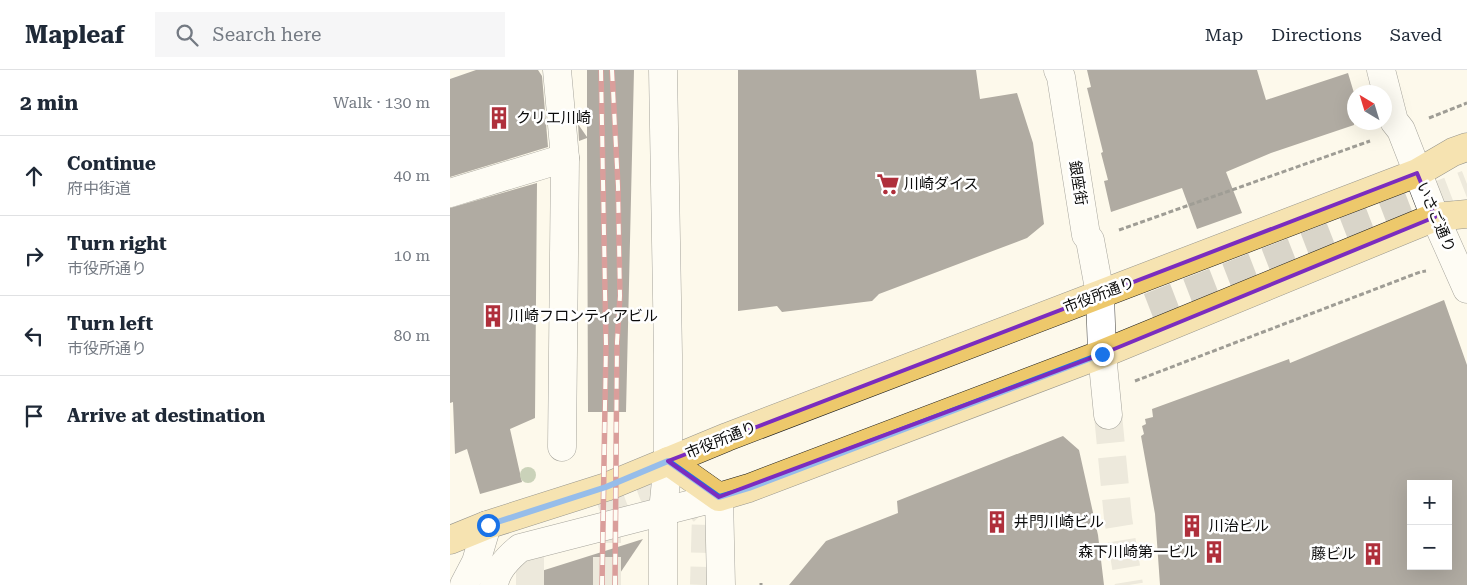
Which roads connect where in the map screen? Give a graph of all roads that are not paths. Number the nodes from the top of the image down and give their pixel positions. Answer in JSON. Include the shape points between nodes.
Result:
{"nodes":[{"id":1,"x":557,"y":70,"type":"edge"},
{"id":2,"x":664,"y":70,"type":"edge"},
{"id":3,"x":1058,"y":70,"type":"edge"},
{"id":4,"x":1381,"y":70,"type":"edge"},
{"id":5,"x":1467,"y":147,"type":"edge"},
{"id":6,"x":564,"y":158,"type":"junction"},
{"id":7,"x":1417,"y":173,"type":"junction"},
{"id":8,"x":450,"y":193,"type":"edge"},
{"id":9,"x":1467,"y":214,"type":"edge"},
{"id":10,"x":1435,"y":217,"type":"junction"},
{"id":11,"x":1462,"y":279,"type":"edge"},
{"id":12,"x":1100,"y":294,"type":"junction"},
{"id":13,"x":1102,"y":354,"type":"junction"},
{"id":14,"x":1107,"y":403,"type":"tunnel mouth"},
{"id":15,"x":562,"y":447,"type":"dead end"},
{"id":16,"x":668,"y":461,"type":"junction"},
{"id":17,"x":719,"y":497,"type":"junction"},
{"id":18,"x":663,"y":511,"type":"junction"},
{"id":19,"x":488,"y":525,"type":"junction"},
{"id":20,"x":452,"y":544,"type":"edge"},
{"id":21,"x":464,"y":585,"type":"edge"},
{"id":22,"x":494,"y":585,"type":"edge"},
{"id":23,"x":663,"y":585,"type":"edge"},
{"id":24,"x":721,"y":585,"type":"edge"}],
"edges":[{"from":1,"to":6,"type":"street"},
{"from":2,"to":16,"type":"street"},
{"from":3,"to":12,"type":"street","name":"銀座街","via":[[1086,234],[1090,240]]},
{"from":4,"to":7,"type":"street","name":"いさご通り","via":[[1394,121],[1401,130]]},
{"from":5,"to":7,"type":"main road","name":"市役所通り"},
{"from":6,"to":8,"type":"street"},
{"from":6,"to":15,"type":"street"},
{"from":7,"to":10,"type":"street","name":"いさご通り"},
{"from":7,"to":12,"type":"main road","name":"市役所通り"},
{"from":9,"to":10,"type":"main road"},
{"from":10,"to":11,"type":"street","name":"いさご通り"},
{"from":10,"to":13,"type":"main road"},
{"from":12,"to":13,"type":"street","name":"銀座街"},
{"from":12,"to":16,"type":"main road","name":"市役所通り"},
{"from":13,"to":14,"type":"street","name":"銀座街"},
{"from":13,"to":17,"type":"main road"},
{"from":16,"to":17,"type":"main road","name":"市役所通り"},
{"from":16,"to":18,"type":"street"},
{"from":16,"to":19,"type":"main road","via":[[606,487]]},
{"from":17,"to":18,"type":"street"},
{"from":17,"to":24,"type":"street"},
{"from":18,"to":22,"type":"street","via":[[520,548],[508,558]]},
{"from":18,"to":23,"type":"street"},
{"from":19,"to":20,"type":"main road"},
{"from":19,"to":21,"type":"street","via":[[476,562]]}]}
